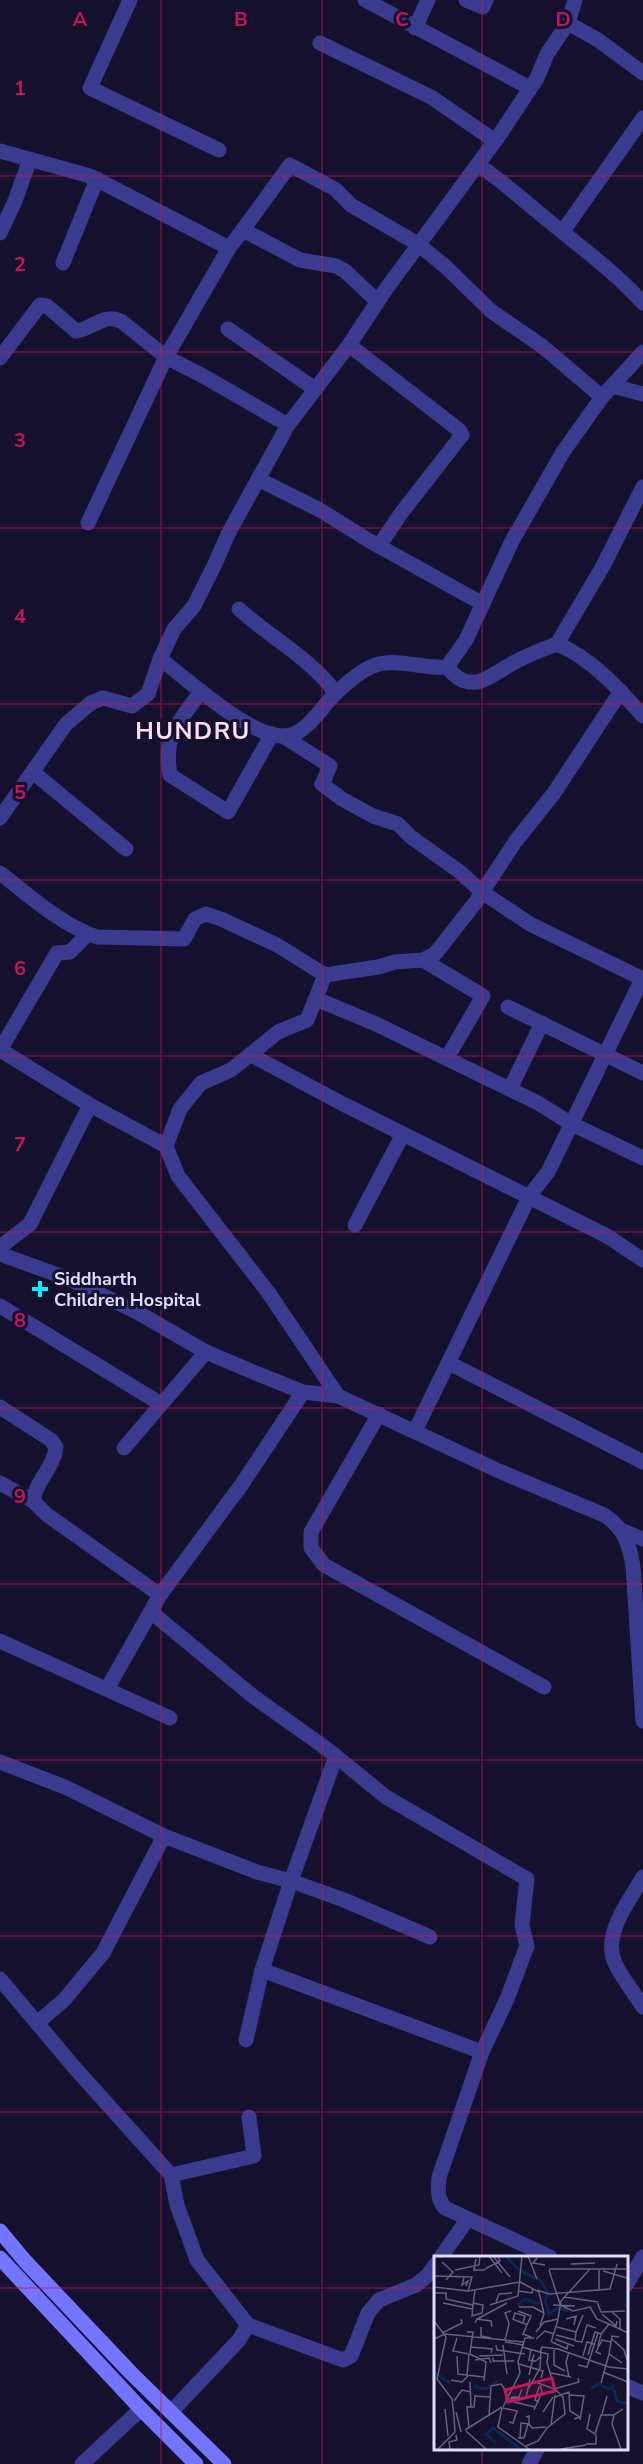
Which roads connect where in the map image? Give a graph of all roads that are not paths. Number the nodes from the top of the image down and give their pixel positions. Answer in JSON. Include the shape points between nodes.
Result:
{"nodes":[{"id":1,"x":130,"y":0,"type":"edge"},
{"id":2,"x":365,"y":0,"type":"edge"},
{"id":3,"x":428,"y":0,"type":"edge"},
{"id":4,"x":466,"y":0,"type":"edge"},
{"id":5,"x":486,"y":0,"type":"edge"},
{"id":6,"x":574,"y":0,"type":"edge"},
{"id":7,"x":568,"y":23,"type":"junction"},
{"id":8,"x":415,"y":28,"type":"junction"},
{"id":9,"x":320,"y":43,"type":"dead end"},
{"id":10,"x":643,"y":73,"type":"edge"},
{"id":11,"x":530,"y":88,"type":"junction"},
{"id":12,"x":643,"y":118,"type":"edge"},
{"id":13,"x":495,"y":141,"type":"junction"},
{"id":14,"x":219,"y":150,"type":"dead end"},
{"id":15,"x":0,"y":151,"type":"edge"},
{"id":16,"x":30,"y":159,"type":"junction"},
{"id":17,"x":478,"y":165,"type":"junction"},
{"id":18,"x":97,"y":179,"type":"junction"},
{"id":19,"x":563,"y":231,"type":"junction"},
{"id":20,"x":0,"y":232,"type":"edge"},
{"id":21,"x":240,"y":236,"type":"junction"},
{"id":22,"x":418,"y":244,"type":"junction"},
{"id":23,"x":229,"y":248,"type":"junction"},
{"id":24,"x":63,"y":263,"type":"dead end"},
{"id":25,"x":377,"y":301,"type":"junction"},
{"id":26,"x":643,"y":303,"type":"edge"},
{"id":27,"x":228,"y":329,"type":"dead end"},
{"id":28,"x":349,"y":345,"type":"junction"},
{"id":29,"x":643,"y":352,"type":"edge"},
{"id":30,"x":166,"y":357,"type":"junction"},
{"id":31,"x":0,"y":358,"type":"edge"},
{"id":32,"x":315,"y":389,"type":"junction"},
{"id":33,"x":607,"y":392,"type":"junction"},
{"id":34,"x":643,"y":394,"type":"edge"},
{"id":35,"x":288,"y":425,"type":"junction"},
{"id":36,"x":260,"y":480,"type":"junction"},
{"id":37,"x":643,"y":487,"type":"edge"},
{"id":38,"x":88,"y":523,"type":"dead end"},
{"id":39,"x":379,"y":546,"type":"junction"},
{"id":40,"x":483,"y":604,"type":"junction"},
{"id":41,"x":239,"y":609,"type":"dead end"},
{"id":42,"x":557,"y":644,"type":"junction"},
{"id":43,"x":160,"y":659,"type":"junction"},
{"id":44,"x":447,"y":668,"type":"junction"},
{"id":45,"x":201,"y":691,"type":"junction"},
{"id":46,"x":621,"y":691,"type":"junction"},
{"id":47,"x":336,"y":692,"type":"junction"},
{"id":48,"x":643,"y":716,"type":"edge"},
{"id":49,"x":277,"y":735,"type":"junction"},
{"id":50,"x":34,"y":772,"type":"junction"},
{"id":51,"x":0,"y":818,"type":"edge"},
{"id":52,"x":126,"y":849,"type":"dead end"},
{"id":53,"x":0,"y":873,"type":"edge"},
{"id":54,"x":482,"y":892,"type":"junction"},
{"id":55,"x":88,"y":934,"type":"junction"},
{"id":56,"x":423,"y":960,"type":"junction"},
{"id":57,"x":325,"y":975,"type":"junction"},
{"id":58,"x":643,"y":979,"type":"edge"},
{"id":59,"x":316,"y":999,"type":"junction"},
{"id":60,"x":508,"y":1007,"type":"dead end"},
{"id":61,"x":542,"y":1023,"type":"junction"},
{"id":62,"x":0,"y":1050,"type":"edge"},
{"id":63,"x":604,"y":1053,"type":"junction"},
{"id":64,"x":251,"y":1055,"type":"junction"},
{"id":65,"x":447,"y":1058,"type":"junction"},
{"id":66,"x":643,"y":1073,"type":"edge"},
{"id":67,"x":510,"y":1089,"type":"junction"},
{"id":68,"x":90,"y":1105,"type":"junction"},
{"id":69,"x":570,"y":1123,"type":"junction"},
{"id":70,"x":403,"y":1134,"type":"junction"},
{"id":71,"x":166,"y":1146,"type":"junction"},
{"id":72,"x":643,"y":1158,"type":"edge"},
{"id":73,"x":530,"y":1196,"type":"junction"},
{"id":74,"x":355,"y":1225,"type":"dead end"},
{"id":75,"x":0,"y":1247,"type":"edge"},
{"id":76,"x":0,"y":1254,"type":"edge"},
{"id":77,"x":643,"y":1260,"type":"edge"},
{"id":78,"x":0,"y":1306,"type":"edge"},
{"id":79,"x":206,"y":1352,"type":"junction"},
{"id":80,"x":449,"y":1363,"type":"junction"},
{"id":81,"x":303,"y":1392,"type":"junction"},
{"id":82,"x":338,"y":1396,"type":"junction"},
{"id":83,"x":161,"y":1404,"type":"junction"},
{"id":84,"x":0,"y":1407,"type":"edge"},
{"id":85,"x":379,"y":1414,"type":"junction"},
{"id":86,"x":415,"y":1431,"type":"junction"},
{"id":87,"x":124,"y":1448,"type":"dead end"},
{"id":88,"x":643,"y":1462,"type":"edge"},
{"id":89,"x":0,"y":1483,"type":"edge"},
{"id":90,"x":33,"y":1501,"type":"junction"},
{"id":91,"x":623,"y":1532,"type":"junction"},
{"id":92,"x":643,"y":1539,"type":"edge"},
{"id":93,"x":160,"y":1594,"type":"junction"},
{"id":94,"x":151,"y":1612,"type":"junction"},
{"id":95,"x":0,"y":1641,"type":"edge"},
{"id":96,"x":544,"y":1687,"type":"dead end"},
{"id":97,"x":107,"y":1689,"type":"junction"},
{"id":98,"x":170,"y":1718,"type":"dead end"},
{"id":99,"x":643,"y":1721,"type":"edge"},
{"id":100,"x":336,"y":1756,"type":"junction"},
{"id":101,"x":0,"y":1762,"type":"edge"},
{"id":102,"x":164,"y":1836,"type":"junction"},
{"id":103,"x":643,"y":1877,"type":"edge"},
{"id":104,"x":291,"y":1881,"type":"junction"},
{"id":105,"x":430,"y":1937,"type":"dead end"},
{"id":106,"x":262,"y":1971,"type":"junction"},
{"id":107,"x":0,"y":1979,"type":"edge"},
{"id":108,"x":643,"y":2007,"type":"edge"},
{"id":109,"x":37,"y":2023,"type":"junction"},
{"id":110,"x":246,"y":2040,"type":"dead end"},
{"id":111,"x":482,"y":2052,"type":"junction"},
{"id":112,"x":249,"y":2116,"type":"dead end"},
{"id":113,"x":171,"y":2175,"type":"junction"},
{"id":114,"x":467,"y":2220,"type":"junction"},
{"id":115,"x":0,"y":2231,"type":"edge"},
{"id":116,"x":442,"y":2256,"type":"edge"},
{"id":117,"x":548,"y":2256,"type":"edge"},
{"id":118,"x":0,"y":2258,"type":"edge"},
{"id":119,"x":641,"y":2266,"type":"edge"},
{"id":120,"x":434,"y":2267,"type":"edge"},
{"id":121,"x":628,"y":2284,"type":"edge"},
{"id":122,"x":248,"y":2325,"type":"junction"},
{"id":123,"x":628,"y":2386,"type":"edge"},
{"id":124,"x":643,"y":2393,"type":"edge"},
{"id":125,"x":141,"y":2409,"type":"junction"},
{"id":126,"x":171,"y":2412,"type":"junction"},
{"id":127,"x":537,"y":2449,"type":"edge"},
{"id":128,"x":82,"y":2464,"type":"edge"},
{"id":129,"x":196,"y":2464,"type":"edge"},
{"id":130,"x":224,"y":2464,"type":"edge"},
{"id":131,"x":529,"y":2464,"type":"edge"}],
"edges":[{"from":1,"to":14,"type":"street","via":[[90,88]]},
{"from":2,"to":8,"type":"street"},
{"from":3,"to":8,"type":"street"},
{"from":4,"to":5,"type":"street","via":[[483,7]]},
{"from":6,"to":7,"type":"street"},
{"from":7,"to":10,"type":"street"},
{"from":7,"to":11,"type":"street"},
{"from":8,"to":11,"type":"street"},
{"from":9,"to":13,"type":"street","via":[[431,97]]},
{"from":11,"to":13,"type":"street"},
{"from":12,"to":19,"type":"street"},
{"from":13,"to":17,"type":"street"},
{"from":15,"to":16,"type":"street"},
{"from":16,"to":18,"type":"street"},
{"from":16,"to":20,"type":"street"},
{"from":17,"to":19,"type":"street"},
{"from":17,"to":22,"type":"street"},
{"from":18,"to":23,"type":"street"},
{"from":18,"to":24,"type":"street"},
{"from":19,"to":26,"type":"street"},
{"from":21,"to":22,"type":"street","via":[[290,165],[335,189],[351,205]]},
{"from":21,"to":23,"type":"street"},
{"from":21,"to":25,"type":"street","via":[[247,232],[300,260],[336,266]]},
{"from":22,"to":25,"type":"street"},
{"from":22,"to":33,"type":"street","via":[[491,310]]},
{"from":23,"to":30,"type":"street"},
{"from":25,"to":28,"type":"street"},
{"from":27,"to":32,"type":"street"},
{"from":28,"to":32,"type":"street"},
{"from":28,"to":39,"type":"street","via":[[462,435]]},
{"from":29,"to":33,"type":"street"},
{"from":30,"to":31,"type":"street","via":[[112,317],[76,331],[47,306],[40,305]]},
{"from":30,"to":35,"type":"street"},
{"from":30,"to":38,"type":"street"},
{"from":32,"to":35,"type":"street"},
{"from":33,"to":34,"type":"street"},
{"from":33,"to":40,"type":"street","via":[[582,422],[544,482]]},
{"from":35,"to":36,"type":"street"},
{"from":36,"to":39,"type":"street","via":[[321,510]]},
{"from":36,"to":43,"type":"street","via":[[228,534],[194,606],[174,629]]},
{"from":37,"to":42,"type":"street"},
{"from":39,"to":40,"type":"street"},
{"from":40,"to":44,"type":"street"},
{"from":41,"to":47,"type":"street","via":[[301,657]]},
{"from":42,"to":44,"type":"street","via":[[515,662],[484,682],[454,677]]},
{"from":42,"to":46,"type":"street","via":[[585,659]]},
{"from":43,"to":45,"type":"street"},
{"from":43,"to":50,"type":"street","via":[[148,694],[132,706],[103,698],[91,703],[66,724]]},
{"from":44,"to":47,"type":"street","via":[[379,664]]},
{"from":45,"to":49,"type":"street","via":[[262,731]]},
{"from":45,"to":49,"type":"street","via":[[171,736],[166,754],[170,775],[228,812]]},
{"from":46,"to":48,"type":"street"},
{"from":46,"to":54,"type":"street"},
{"from":47,"to":49,"type":"street","via":[[299,732]]},
{"from":49,"to":54,"type":"street","via":[[330,766],[322,784],[374,816],[398,824]]},
{"from":50,"to":51,"type":"street"},
{"from":50,"to":52,"type":"street"},
{"from":53,"to":55,"type":"street"},
{"from":54,"to":56,"type":"street","via":[[435,954]]},
{"from":54,"to":58,"type":"street","via":[[530,924]]},
{"from":55,"to":57,"type":"street","via":[[184,939],[195,919],[206,914],[278,945]]},
{"from":55,"to":62,"type":"street","via":[[70,952],[57,953]]},
{"from":56,"to":57,"type":"street"},
{"from":56,"to":65,"type":"street","via":[[483,996]]},
{"from":57,"to":59,"type":"street"},
{"from":58,"to":63,"type":"street"},
{"from":59,"to":64,"type":"street","via":[[307,1020],[278,1032]]},
{"from":59,"to":65,"type":"street"},
{"from":60,"to":61,"type":"street"},
{"from":61,"to":63,"type":"street"},
{"from":61,"to":67,"type":"street"},
{"from":62,"to":68,"type":"street"},
{"from":63,"to":66,"type":"street"},
{"from":63,"to":69,"type":"street"},
{"from":64,"to":70,"type":"street"},
{"from":64,"to":71,"type":"street","via":[[231,1070],[201,1083],[180,1109]]},
{"from":65,"to":67,"type":"street"},
{"from":67,"to":69,"type":"street"},
{"from":68,"to":71,"type":"street"},
{"from":68,"to":75,"type":"street","via":[[30,1224]]},
{"from":69,"to":72,"type":"street"},
{"from":69,"to":73,"type":"street","via":[[548,1172]]},
{"from":70,"to":73,"type":"street"},
{"from":70,"to":74,"type":"street"},
{"from":71,"to":82,"type":"street","via":[[178,1176],[268,1292]]},
{"from":73,"to":77,"type":"street","via":[[608,1236]]},
{"from":73,"to":80,"type":"street"},
{"from":76,"to":79,"type":"street","via":[[69,1279],[138,1312]]},
{"from":78,"to":83,"type":"street"},
{"from":79,"to":81,"type":"street"},
{"from":79,"to":83,"type":"street"},
{"from":80,"to":86,"type":"street"},
{"from":80,"to":88,"type":"street"},
{"from":81,"to":82,"type":"street"},
{"from":81,"to":93,"type":"street","via":[[242,1484]]},
{"from":82,"to":85,"type":"street"},
{"from":83,"to":87,"type":"street"},
{"from":84,"to":90,"type":"street","via":[[56,1447],[55,1460],[34,1488]]},
{"from":85,"to":86,"type":"street"},
{"from":85,"to":96,"type":"street","via":[[311,1532],[311,1548],[324,1565]]},
{"from":86,"to":91,"type":"street","via":[[604,1515]]},
{"from":89,"to":90,"type":"street"},
{"from":90,"to":93,"type":"street"},
{"from":91,"to":92,"type":"street"},
{"from":91,"to":99,"type":"street","via":[[633,1566]]},
{"from":93,"to":94,"type":"street"},
{"from":94,"to":97,"type":"street"},
{"from":94,"to":100,"type":"street","via":[[254,1697]]},
{"from":95,"to":97,"type":"street"},
{"from":97,"to":98,"type":"street"},
{"from":100,"to":104,"type":"street"},
{"from":100,"to":111,"type":"street","via":[[386,1797],[527,1879],[522,1925],[527,1946]]},
{"from":101,"to":102,"type":"street","via":[[65,1787]]},
{"from":102,"to":104,"type":"street"},
{"from":102,"to":109,"type":"street","via":[[103,1953],[64,2000]]},
{"from":103,"to":108,"type":"street","via":[[622,1914],[611,1952]]},
{"from":104,"to":105,"type":"street"},
{"from":104,"to":106,"type":"street"},
{"from":106,"to":110,"type":"street"},
{"from":106,"to":111,"type":"street"},
{"from":107,"to":109,"type":"street"},
{"from":109,"to":113,"type":"street"},
{"from":111,"to":114,"type":"street","via":[[439,2177],[441,2203]]},
{"from":112,"to":113,"type":"street","via":[[254,2156]]},
{"from":113,"to":122,"type":"street","via":[[177,2205],[197,2260]]},
{"from":114,"to":116,"type":"street"},
{"from":114,"to":117,"type":"street"},
{"from":115,"to":126,"type":"main road"},
{"from":118,"to":125,"type":"main road"},
{"from":119,"to":121,"type":"street"},
{"from":120,"to":122,"type":"street","via":[[416,2285],[380,2300],[368,2313],[351,2356],[343,2360]]},
{"from":122,"to":126,"type":"street","via":[[239,2340]]},
{"from":123,"to":124,"type":"street"},
{"from":125,"to":128,"type":"street"},
{"from":125,"to":129,"type":"main road"},
{"from":126,"to":130,"type":"main road"},
{"from":127,"to":131,"type":"street"}]}
